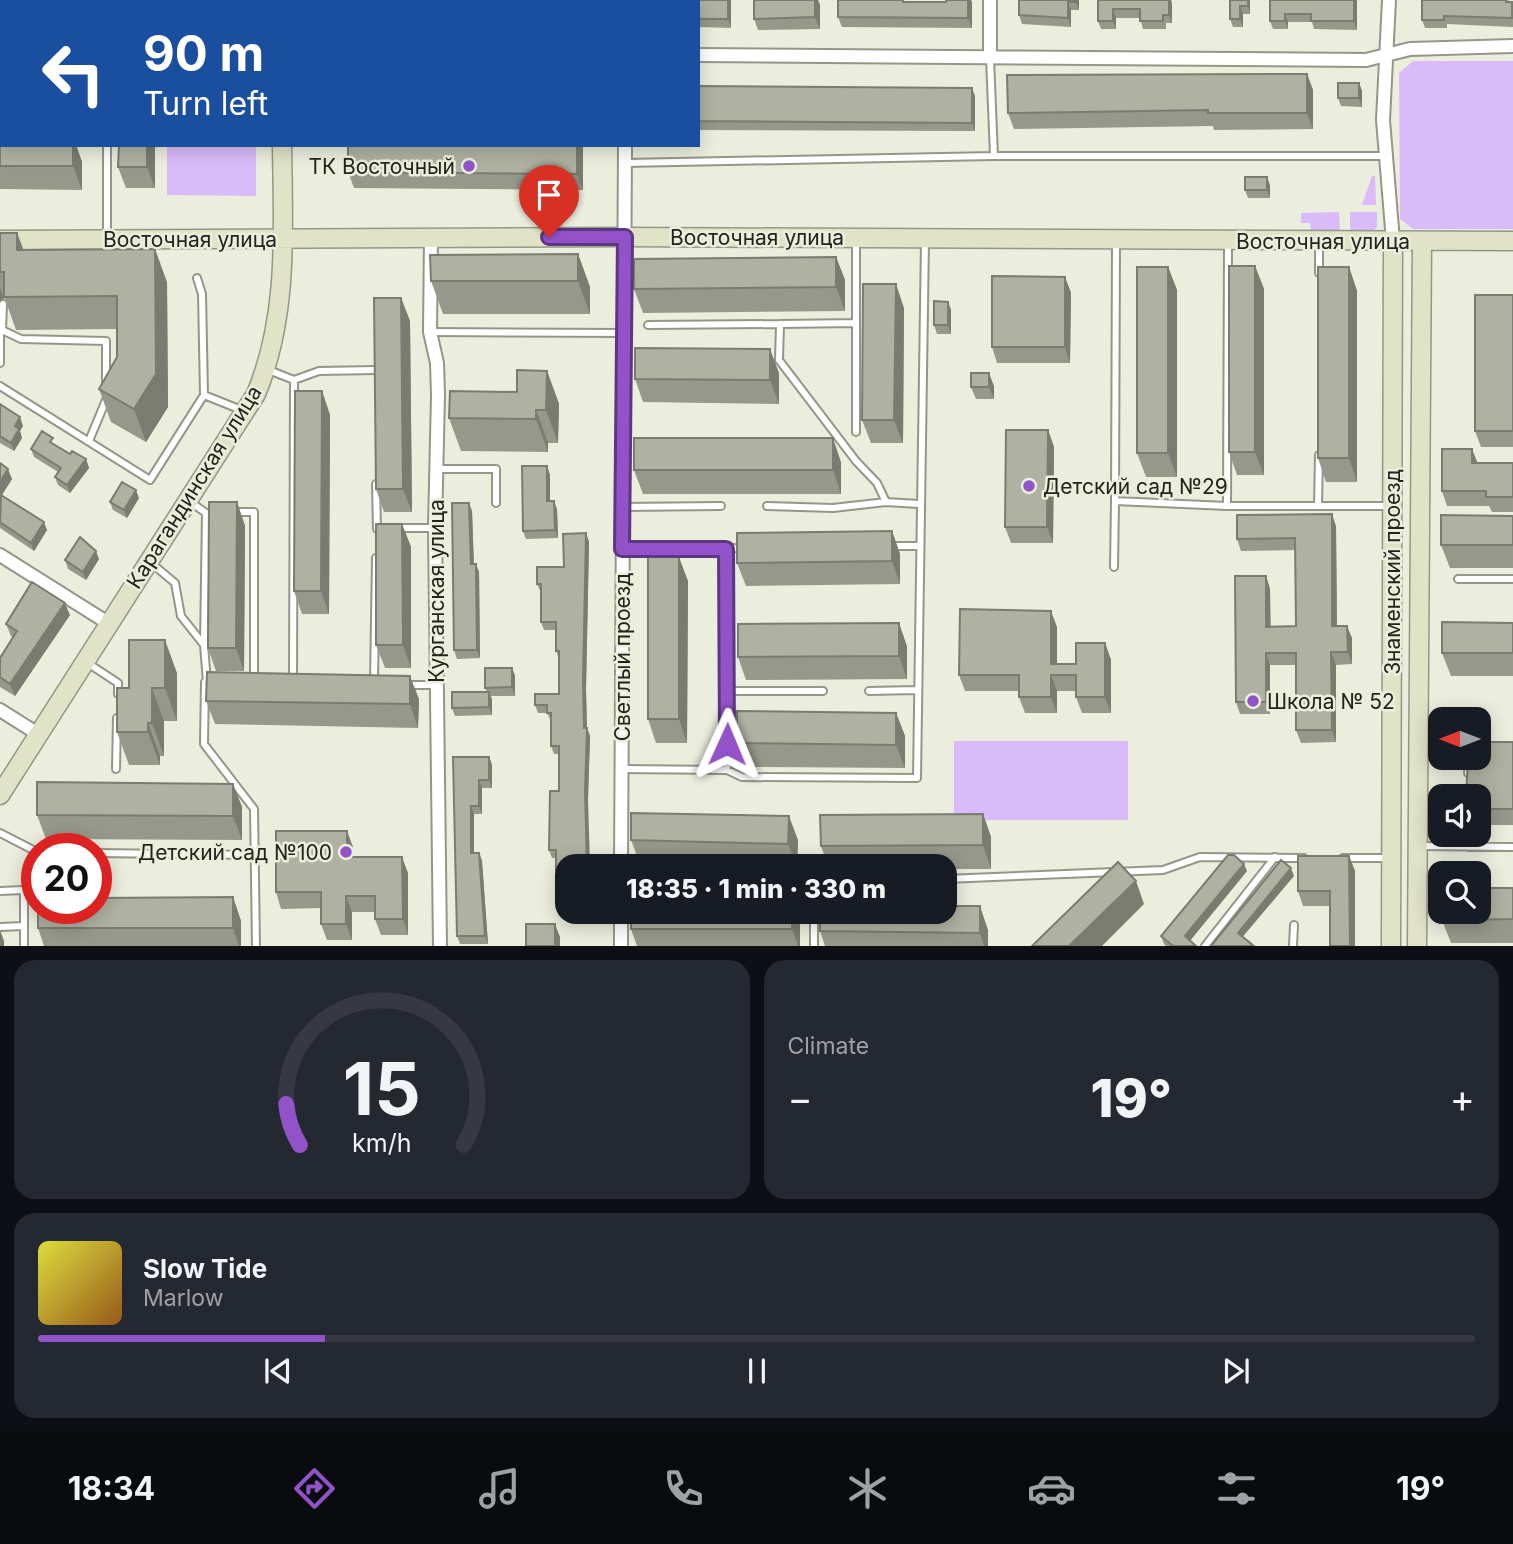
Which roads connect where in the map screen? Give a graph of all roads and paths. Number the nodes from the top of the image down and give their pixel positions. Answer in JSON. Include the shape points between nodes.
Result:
{"nodes":[{"id":1,"x":990,"y":0,"type":"edge"},
{"id":2,"x":1390,"y":0,"type":"edge"},
{"id":3,"x":1513,"y":46,"type":"edge"},
{"id":4,"x":1388,"y":54,"type":"junction"},
{"id":5,"x":700,"y":55,"type":"edge"},
{"id":6,"x":990,"y":58,"type":"junction"},
{"id":7,"x":107,"y":147,"type":"edge"},
{"id":8,"x":282,"y":147,"type":"edge"},
{"id":9,"x":625,"y":147,"type":"edge"},
{"id":10,"x":994,"y":156,"type":"junction"},
{"id":11,"x":1384,"y":156,"type":"junction"},
{"id":12,"x":625,"y":163,"type":"junction"},
{"id":13,"x":431,"y":237,"type":"junction"},
{"id":14,"x":625,"y":237,"type":"junction"},
{"id":15,"x":856,"y":237,"type":"junction"},
{"id":16,"x":925,"y":238,"type":"junction"},
{"id":17,"x":107,"y":239,"type":"junction"},
{"id":18,"x":283,"y":239,"type":"junction"},
{"id":19,"x":1116,"y":239,"type":"junction"},
{"id":20,"x":1228,"y":240,"type":"junction"},
{"id":21,"x":1319,"y":241,"type":"junction"},
{"id":22,"x":1393,"y":241,"type":"junction"},
{"id":23,"x":1422,"y":241,"type":"junction"},
{"id":24,"x":1513,"y":241,"type":"edge"},
{"id":25,"x":2,"y":244,"type":"edge"},
{"id":26,"x":197,"y":278,"type":"dead end"},
{"id":27,"x":1319,"y":286,"type":"edge"},
{"id":28,"x":3,"y":304,"type":"edge"},
{"id":29,"x":856,"y":323,"type":"junction"},
{"id":30,"x":780,"y":324,"type":"junction"},
{"id":31,"x":648,"y":325,"type":"dead end"},
{"id":32,"x":1,"y":330,"type":"edge"},
{"id":33,"x":430,"y":332,"type":"junction"},
{"id":34,"x":623,"y":333,"type":"junction"},
{"id":35,"x":376,"y":358,"type":"edge"},
{"id":36,"x":766,"y":360,"type":"edge"},
{"id":37,"x":779,"y":360,"type":"junction"},
{"id":38,"x":0,"y":363,"type":"edge"},
{"id":39,"x":266,"y":369,"type":"junction"},
{"id":40,"x":376,"y":370,"type":"junction"},
{"id":41,"x":294,"y":380,"type":"junction"},
{"id":42,"x":376,"y":383,"type":"edge"},
{"id":43,"x":0,"y":386,"type":"edge"},
{"id":44,"x":204,"y":395,"type":"junction"},
{"id":45,"x":438,"y":395,"type":"junction"},
{"id":46,"x":452,"y":396,"type":"edge"},
{"id":47,"x":245,"y":411,"type":"junction"},
{"id":48,"x":1393,"y":412,"type":"junction"},
{"id":49,"x":1421,"y":412,"type":"junction"},
{"id":50,"x":856,"y":432,"type":"dead end"},
{"id":51,"x":89,"y":441,"type":"junction"},
{"id":52,"x":1318,"y":451,"type":"edge"},
{"id":53,"x":435,"y":469,"type":"junction"},
{"id":54,"x":376,"y":476,"type":"edge"},
{"id":55,"x":187,"y":500,"type":"junction"},
{"id":56,"x":1115,"y":501,"type":"junction"},
{"id":57,"x":886,"y":502,"type":"junction"},
{"id":58,"x":496,"y":503,"type":"dead end"},
{"id":59,"x":919,"y":504,"type":"junction"},
{"id":60,"x":721,"y":506,"type":"dead end"},
{"id":61,"x":767,"y":506,"type":"dead end"},
{"id":62,"x":1227,"y":506,"type":"junction"},
{"id":63,"x":1318,"y":506,"type":"junction"},
{"id":64,"x":1392,"y":506,"type":"junction"},
{"id":65,"x":623,"y":507,"type":"junction"},
{"id":66,"x":230,"y":512,"type":"edge"},
{"id":67,"x":206,"y":513,"type":"junction"},
{"id":68,"x":218,"y":513,"type":"edge"},
{"id":69,"x":377,"y":528,"type":"junction"},
{"id":70,"x":435,"y":528,"type":"junction"},
{"id":71,"x":376,"y":541,"type":"edge"},
{"id":72,"x":878,"y":546,"type":"edge"},
{"id":73,"x":919,"y":546,"type":"junction"},
{"id":74,"x":754,"y":548,"type":"edge"},
{"id":75,"x":622,"y":549,"type":"junction"},
{"id":76,"x":726,"y":549,"type":"junction"},
{"id":77,"x":376,"y":554,"type":"edge"},
{"id":78,"x":0,"y":555,"type":"edge"},
{"id":79,"x":149,"y":560,"type":"junction"},
{"id":80,"x":1114,"y":567,"type":"dead end"},
{"id":81,"x":1458,"y":579,"type":"dead end"},
{"id":82,"x":1513,"y":579,"type":"edge"},
{"id":83,"x":1392,"y":590,"type":"junction"},
{"id":84,"x":1420,"y":590,"type":"junction"},
{"id":85,"x":108,"y":623,"type":"junction"},
{"id":86,"x":204,"y":645,"type":"junction"},
{"id":87,"x":84,"y":661,"type":"junction"},
{"id":88,"x":205,"y":682,"type":"junction"},
{"id":89,"x":217,"y":682,"type":"edge"},
{"id":90,"x":242,"y":682,"type":"edge"},
{"id":91,"x":254,"y":682,"type":"junction"},
{"id":92,"x":267,"y":683,"type":"edge"},
{"id":93,"x":280,"y":683,"type":"edge"},
{"id":94,"x":293,"y":683,"type":"junction"},
{"id":95,"x":306,"y":683,"type":"edge"},
{"id":96,"x":360,"y":684,"type":"edge"},
{"id":97,"x":374,"y":684,"type":"junction"},
{"id":98,"x":386,"y":684,"type":"edge"},
{"id":99,"x":399,"y":685,"type":"edge"},
{"id":100,"x":436,"y":685,"type":"junction"},
{"id":101,"x":917,"y":690,"type":"junction"},
{"id":102,"x":728,"y":691,"type":"junction"},
{"id":103,"x":823,"y":691,"type":"dead end"},
{"id":104,"x":869,"y":691,"type":"dead end"},
{"id":105,"x":0,"y":710,"type":"edge"},
{"id":106,"x":38,"y":734,"type":"junction"},
{"id":107,"x":116,"y":769,"type":"dead end"},
{"id":108,"x":621,"y":769,"type":"junction"},
{"id":109,"x":727,"y":770,"type":"junction"},
{"id":110,"x":1469,"y":770,"type":"edge"},
{"id":111,"x":1468,"y":784,"type":"edge"},
{"id":112,"x":0,"y":795,"type":"edge"},
{"id":113,"x":0,"y":833,"type":"edge"},
{"id":114,"x":21,"y":844,"type":"edge"},
{"id":115,"x":1419,"y":846,"type":"junction"},
{"id":116,"x":1428,"y":846,"type":"edge"},
{"id":117,"x":1491,"y":847,"type":"edge"},
{"id":118,"x":1513,"y":847,"type":"edge"},
{"id":119,"x":112,"y":853,"type":"edge"},
{"id":120,"x":621,"y":854,"type":"edge"},
{"id":121,"x":255,"y":855,"type":"junction"},
{"id":122,"x":1275,"y":857,"type":"junction"},
{"id":123,"x":1315,"y":858,"type":"edge"},
{"id":124,"x":1329,"y":858,"type":"edge"},
{"id":125,"x":1391,"y":858,"type":"junction"},
{"id":126,"x":1121,"y":873,"type":"junction"},
{"id":127,"x":957,"y":879,"type":"edge"},
{"id":128,"x":1112,"y":882,"type":"edge"},
{"id":129,"x":0,"y":891,"type":"edge"},
{"id":130,"x":621,"y":924,"type":"edge"},
{"id":131,"x":814,"y":924,"type":"edge"},
{"id":132,"x":1294,"y":925,"type":"dead end"},
{"id":133,"x":24,"y":926,"type":"junction"},
{"id":134,"x":0,"y":927,"type":"edge"},
{"id":135,"x":24,"y":946,"type":"edge"},
{"id":136,"x":256,"y":946,"type":"edge"},
{"id":137,"x":440,"y":946,"type":"edge"},
{"id":138,"x":621,"y":946,"type":"edge"},
{"id":139,"x":814,"y":946,"type":"edge"},
{"id":140,"x":1205,"y":946,"type":"edge"},
{"id":141,"x":1293,"y":946,"type":"edge"},
{"id":142,"x":1391,"y":946,"type":"edge"},
{"id":143,"x":1417,"y":946,"type":"edge"}],
"edges":[{"from":1,"to":6,"type":"street"},
{"from":2,"to":4,"type":"street"},
{"from":3,"to":4,"type":"street","via":[[1410,49]]},
{"from":4,"to":6,"type":"street","via":[[1366,60]]},
{"from":4,"to":11,"type":"street"},
{"from":5,"to":6,"type":"street"},
{"from":6,"to":10,"type":"lane"},
{"from":7,"to":17,"type":"lane"},
{"from":8,"to":18,"type":"main road","name":"Карагандинская улица"},
{"from":9,"to":12,"type":"street","name":"Светлый проезд"},
{"from":10,"to":11,"type":"lane"},
{"from":10,"to":12,"type":"lane"},
{"from":11,"to":22,"type":"street"},
{"from":12,"to":14,"type":"street","name":"Светлый проезд"},
{"from":13,"to":14,"type":"main road","name":"Восточная улица"},
{"from":13,"to":18,"type":"main road","name":"Восточная улица"},
{"from":13,"to":33,"type":"street","name":"Курганская улица"},
{"from":14,"to":15,"type":"main road","name":"Восточная улица"},
{"from":14,"to":34,"type":"street","name":"Светлый проезд"},
{"from":15,"to":16,"type":"main road","name":"Восточная улица"},
{"from":15,"to":29,"type":"lane"},
{"from":16,"to":19,"type":"main road","name":"Восточная улица"},
{"from":16,"to":59,"type":"lane"},
{"from":17,"to":18,"type":"main road","name":"Восточная улица"},
{"from":17,"to":25,"type":"main road","name":"Восточная улица"},
{"from":18,"to":39,"type":"main road","name":"Карагандинская улица","via":[[276,337]]},
{"from":19,"to":20,"type":"main road","name":"Восточная улица"},
{"from":19,"to":56,"type":"lane"},
{"from":20,"to":21,"type":"main road","name":"Восточная улица"},
{"from":20,"to":62,"type":"lane"},
{"from":21,"to":22,"type":"main road","name":"Восточная улица"},
{"from":21,"to":27,"type":"lane"},
{"from":22,"to":23,"type":"main road","name":"Восточная улица"},
{"from":22,"to":48,"type":"main road","name":"Знаменский проезд"},
{"from":23,"to":24,"type":"main road","name":"Восточная улица"},
{"from":23,"to":49,"type":"main road","name":"Знаменский проезд"},
{"from":26,"to":44,"type":"lane","via":[[202,295]]},
{"from":28,"to":32,"type":"lane"},
{"from":29,"to":30,"type":"lane"},
{"from":29,"to":50,"type":"lane"},
{"from":30,"to":31,"type":"lane"},
{"from":30,"to":37,"type":"lane"},
{"from":32,"to":38,"type":"lane"},
{"from":32,"to":51,"type":"lane","via":[[21,339],[106,341],[106,405]]},
{"from":33,"to":34,"type":"lane"},
{"from":33,"to":45,"type":"street","name":"Курганская улица"},
{"from":34,"to":65,"type":"street","name":"Светлый проезд"},
{"from":35,"to":40,"type":"lane"},
{"from":36,"to":37,"type":"lane"},
{"from":37,"to":57,"type":"lane","via":[[877,483]]},
{"from":39,"to":41,"type":"lane"},
{"from":39,"to":47,"type":"main road","name":"Карагандинская улица"},
{"from":40,"to":41,"type":"lane","via":[[319,371]]},
{"from":40,"to":42,"type":"lane"},
{"from":41,"to":94,"type":"lane"},
{"from":43,"to":51,"type":"lane"},
{"from":44,"to":47,"type":"lane"},
{"from":44,"to":51,"type":"lane","via":[[150,480]]},
{"from":45,"to":46,"type":"lane"},
{"from":45,"to":53,"type":"street","name":"Курганская улица"},
{"from":47,"to":55,"type":"main road","name":"Карагандинская улица"},
{"from":48,"to":49,"type":"main road"},
{"from":48,"to":64,"type":"main road","name":"Знаменский проезд"},
{"from":49,"to":84,"type":"main road","name":"Знаменский проезд"},
{"from":52,"to":63,"type":"lane"},
{"from":53,"to":58,"type":"lane","via":[[496,469]]},
{"from":53,"to":70,"type":"street","name":"Курганская улица"},
{"from":54,"to":69,"type":"lane"},
{"from":55,"to":67,"type":"lane"},
{"from":55,"to":79,"type":"main road","name":"Карагандинская улица"},
{"from":56,"to":62,"type":"lane"},
{"from":56,"to":80,"type":"lane"},
{"from":57,"to":59,"type":"lane"},
{"from":57,"to":61,"type":"lane","via":[[833,508]]},
{"from":59,"to":73,"type":"lane"},
{"from":60,"to":65,"type":"lane"},
{"from":62,"to":63,"type":"lane"},
{"from":63,"to":64,"type":"lane"},
{"from":64,"to":83,"type":"main road","name":"Знаменский проезд"},
{"from":65,"to":75,"type":"street","name":"Светлый проезд"},
{"from":66,"to":91,"type":"lane","via":[[254,512]]},
{"from":67,"to":68,"type":"lane"},
{"from":67,"to":86,"type":"lane"},
{"from":69,"to":70,"type":"lane"},
{"from":69,"to":71,"type":"lane"},
{"from":70,"to":100,"type":"street","name":"Курганская улица"},
{"from":72,"to":73,"type":"lane"},
{"from":73,"to":101,"type":"lane"},
{"from":74,"to":76,"type":"lane"},
{"from":75,"to":76,"type":"lane"},
{"from":75,"to":108,"type":"street","name":"Светлый проезд"},
{"from":76,"to":102,"type":"lane"},
{"from":77,"to":97,"type":"lane"},
{"from":78,"to":85,"type":"street"},
{"from":79,"to":85,"type":"main road","name":"Карагандинская улица"},
{"from":79,"to":86,"type":"lane","via":[[175,583],[181,616]]},
{"from":81,"to":82,"type":"lane"},
{"from":83,"to":84,"type":"main road"},
{"from":83,"to":125,"type":"main road","name":"Знаменский проезд"},
{"from":84,"to":115,"type":"main road","name":"Знаменский проезд"},
{"from":85,"to":87,"type":"main road","name":"Карагандинская улица"},
{"from":86,"to":88,"type":"lane"},
{"from":87,"to":106,"type":"main road","name":"Карагандинская улица"},
{"from":87,"to":107,"type":"lane","via":[[118,682]]},
{"from":88,"to":89,"type":"lane"},
{"from":88,"to":121,"type":"lane","via":[[204,744],[254,809]]},
{"from":90,"to":91,"type":"lane"},
{"from":91,"to":92,"type":"lane"},
{"from":93,"to":94,"type":"lane"},
{"from":94,"to":95,"type":"lane"},
{"from":96,"to":97,"type":"lane"},
{"from":97,"to":98,"type":"lane"},
{"from":99,"to":100,"type":"lane"},
{"from":100,"to":137,"type":"street","name":"Курганская улица"},
{"from":101,"to":104,"type":"lane"},
{"from":101,"to":109,"type":"lane","via":[[917,778],[742,777]]},
{"from":102,"to":103,"type":"lane"},
{"from":102,"to":109,"type":"lane"},
{"from":105,"to":106,"type":"street"},
{"from":106,"to":112,"type":"main road","name":"Карагандинская улица"},
{"from":108,"to":109,"type":"lane"},
{"from":108,"to":120,"type":"street","name":"Светлый проезд"},
{"from":110,"to":111,"type":"lane"},
{"from":113,"to":114,"type":"lane"},
{"from":115,"to":116,"type":"lane"},
{"from":115,"to":143,"type":"main road","name":"Знаменский проезд"},
{"from":117,"to":118,"type":"lane"},
{"from":119,"to":121,"type":"lane"},
{"from":121,"to":136,"type":"lane"},
{"from":122,"to":123,"type":"lane"},
{"from":122,"to":126,"type":"lane","via":[[1200,857],[1163,870]]},
{"from":122,"to":140,"type":"lane"},
{"from":124,"to":125,"type":"lane"},
{"from":125,"to":142,"type":"main road","name":"Знаменский проезд"},
{"from":126,"to":127,"type":"lane"},
{"from":126,"to":128,"type":"lane"},
{"from":129,"to":133,"type":"lane","via":[[24,890]]},
{"from":130,"to":138,"type":"street"},
{"from":131,"to":139,"type":"lane"},
{"from":132,"to":141,"type":"lane"},
{"from":133,"to":134,"type":"lane"},
{"from":133,"to":135,"type":"lane"}]}
